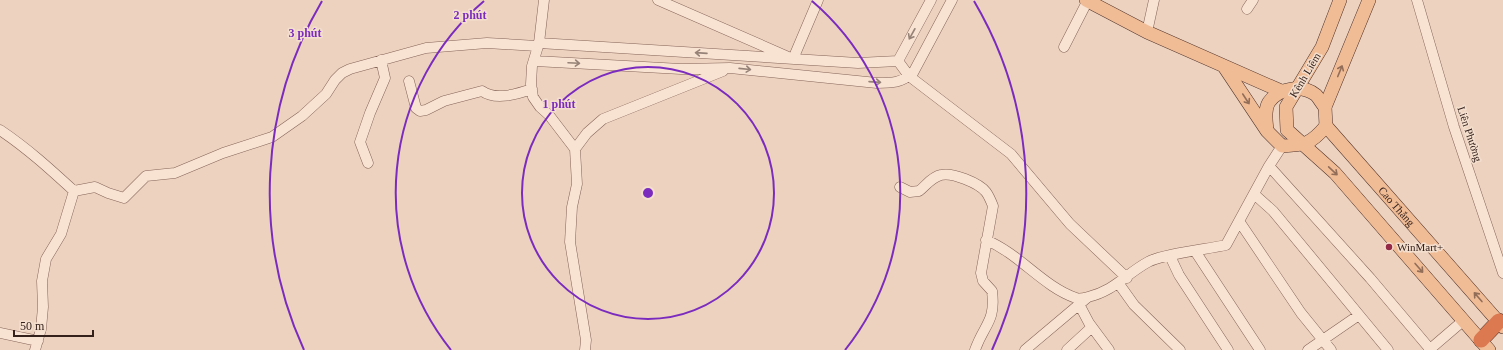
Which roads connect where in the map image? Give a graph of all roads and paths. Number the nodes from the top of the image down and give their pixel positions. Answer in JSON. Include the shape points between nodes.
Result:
{"nodes":[{"id":1,"x":544,"y":0,"type":"edge"},
{"id":2,"x":658,"y":0,"type":"edge"},
{"id":3,"x":818,"y":0,"type":"edge"},
{"id":4,"x":952,"y":0,"type":"edge"},
{"id":5,"x":1087,"y":0,"type":"edge"},
{"id":6,"x":1154,"y":0,"type":"edge"},
{"id":7,"x":1253,"y":0,"type":"edge"},
{"id":8,"x":1340,"y":0,"type":"edge"},
{"id":9,"x":1368,"y":0,"type":"edge"},
{"id":10,"x":1417,"y":0,"type":"edge"},
{"id":11,"x":929,"y":1,"type":"edge"},
{"id":12,"x":1247,"y":9,"type":"dead end"},
{"id":13,"x":1147,"y":32,"type":"junction"},
{"id":14,"x":538,"y":45,"type":"junction"},
{"id":15,"x":1064,"y":47,"type":"dead end"},
{"id":16,"x":793,"y":59,"type":"junction"},
{"id":17,"x":381,"y":60,"type":"junction"},
{"id":18,"x":535,"y":61,"type":"junction"},
{"id":19,"x":898,"y":61,"type":"junction"},
{"id":20,"x":730,"y":68,"type":"junction"},
{"id":21,"x":1226,"y":68,"type":"junction"},
{"id":22,"x":909,"y":76,"type":"junction"},
{"id":23,"x":409,"y":80,"type":"dead end"},
{"id":24,"x":1298,"y":88,"type":"junction"},
{"id":25,"x":532,"y":89,"type":"junction"},
{"id":26,"x":1281,"y":91,"type":"junction"},
{"id":27,"x":1325,"y":108,"type":"junction"},
{"id":28,"x":1326,"y":126,"type":"junction"},
{"id":29,"x":0,"y":130,"type":"edge"},
{"id":30,"x":1267,"y":131,"type":"junction"},
{"id":31,"x":1282,"y":146,"type":"junction"},
{"id":32,"x":1303,"y":146,"type":"junction"},
{"id":33,"x":575,"y":149,"type":"junction"},
{"id":34,"x":368,"y":163,"type":"dead end"},
{"id":35,"x":1269,"y":166,"type":"junction"},
{"id":36,"x":900,"y":187,"type":"dead end"},
{"id":37,"x":74,"y":191,"type":"junction"},
{"id":38,"x":1254,"y":194,"type":"junction"},
{"id":39,"x":1239,"y":221,"type":"junction"},
{"id":40,"x":986,"y":240,"type":"junction"},
{"id":41,"x":1195,"y":251,"type":"junction"},
{"id":42,"x":1170,"y":256,"type":"junction"},
{"id":43,"x":1503,"y":273,"type":"edge"},
{"id":44,"x":1123,"y":281,"type":"junction"},
{"id":45,"x":1088,"y":297,"type":"junction"},
{"id":46,"x":1079,"y":304,"type":"junction"},
{"id":47,"x":1359,"y":315,"type":"junction"},
{"id":48,"x":1464,"y":320,"type":"junction"},
{"id":49,"x":1501,"y":324,"type":"edge"},
{"id":50,"x":1092,"y":327,"type":"junction"},
{"id":51,"x":0,"y":333,"type":"edge"},
{"id":52,"x":1323,"y":340,"type":"junction"},
{"id":53,"x":1485,"y":345,"type":"edge"},
{"id":54,"x":36,"y":346,"type":"edge"},
{"id":55,"x":585,"y":350,"type":"edge"},
{"id":56,"x":975,"y":350,"type":"edge"},
{"id":57,"x":1025,"y":350,"type":"edge"},
{"id":58,"x":1067,"y":350,"type":"edge"},
{"id":59,"x":1109,"y":350,"type":"edge"},
{"id":60,"x":1180,"y":350,"type":"edge"},
{"id":61,"x":1228,"y":350,"type":"edge"},
{"id":62,"x":1260,"y":350,"type":"edge"},
{"id":63,"x":1308,"y":350,"type":"edge"},
{"id":64,"x":1331,"y":350,"type":"edge"},
{"id":65,"x":1388,"y":350,"type":"edge"},
{"id":66,"x":1429,"y":350,"type":"edge"}],
"edges":[{"from":1,"to":14,"type":"street"},
{"from":2,"to":16,"type":"street"},
{"from":3,"to":16,"type":"street"},
{"from":4,"to":22,"type":"street"},
{"from":5,"to":13,"type":"main road"},
{"from":5,"to":15,"type":"street"},
{"from":6,"to":13,"type":"street"},
{"from":7,"to":12,"type":"street"},
{"from":8,"to":24,"type":"main road","name":"Kênh Liêm","via":[[1322,48]]},
{"from":27,"to":9,"type":"main road","one_way":true},
{"from":10,"to":43,"type":"street","name":"Liên Phường","via":[[1454,127]]},
{"from":11,"to":19,"type":"street","one_way":true},
{"from":13,"to":21,"type":"main road"},
{"from":16,"to":14,"type":"street","one_way":true},
{"from":14,"to":17,"type":"street","via":[[487,43],[426,48]]},
{"from":14,"to":18,"type":"street"},
{"from":16,"to":19,"type":"street","via":[[858,63]]},
{"from":17,"to":34,"type":"street","via":[[385,78],[360,142]]},
{"from":17,"to":37,"type":"street","via":[[342,73],[326,94],[302,116],[272,137],[223,153],[175,173],[146,176],[124,198],[95,187]]},
{"from":18,"to":20,"type":"street","one_way":true,"via":[[681,69]]},
{"from":18,"to":25,"type":"street","via":[[531,75]]},
{"from":19,"to":22,"type":"street"},
{"from":20,"to":22,"type":"street","one_way":true,"via":[[877,83],[903,81]]},
{"from":20,"to":33,"type":"street","via":[[603,119]]},
{"from":21,"to":26,"type":"main road"},
{"from":21,"to":30,"type":"main road","one_way":true},
{"from":22,"to":44,"type":"street","via":[[1011,154],[1070,224]]},
{"from":23,"to":25,"type":"street","via":[[416,108],[420,111],[444,101],[482,91],[487,95],[512,95]]},
{"from":24,"to":26,"type":"main road"},
{"from":24,"to":27,"type":"main road","via":[[1316,95]]},
{"from":24,"to":32,"type":"main road","name":"Kênh Liêm","via":[[1286,107],[1287,130]]},
{"from":25,"to":33,"type":"street","via":[[533,97],[540,107]]},
{"from":26,"to":30,"type":"main road","via":[[1269,103],[1265,115]]},
{"from":27,"to":28,"type":"main road"},
{"from":28,"to":32,"type":"main road","via":[[1316,138]]},
{"from":49,"to":28,"type":"main road","name":"Cao Thắng","one_way":true},
{"from":29,"to":37,"type":"street","via":[[35,155]]},
{"from":30,"to":31,"type":"main road"},
{"from":31,"to":32,"type":"main road"},
{"from":31,"to":35,"type":"street"},
{"from":32,"to":48,"type":"main road","one_way":true,"via":[[1335,173]]},
{"from":33,"to":55,"type":"street","via":[[577,184],[572,207],[570,242],[586,340]]},
{"from":35,"to":38,"type":"street"},
{"from":35,"to":66,"type":"street","via":[[1370,278]]},
{"from":36,"to":40,"type":"street","via":[[910,192],[919,191],[931,179],[951,175],[986,191],[993,206]]},
{"from":37,"to":54,"type":"street","via":[[61,234],[46,258],[42,281],[42,329]]},
{"from":38,"to":39,"type":"street"},
{"from":38,"to":47,"type":"street","via":[[1273,211]]},
{"from":39,"to":41,"type":"street","via":[[1226,245]]},
{"from":39,"to":52,"type":"street","via":[[1301,313]]},
{"from":40,"to":45,"type":"street","via":[[1000,246],[1057,290],[1078,299]]},
{"from":40,"to":56,"type":"street","via":[[981,273],[983,281],[992,291],[992,318],[978,340]]},
{"from":41,"to":42,"type":"street"},
{"from":41,"to":62,"type":"street"},
{"from":42,"to":44,"type":"street","via":[[1149,261]]},
{"from":42,"to":61,"type":"street","via":[[1179,275]]},
{"from":44,"to":45,"type":"street"},
{"from":44,"to":60,"type":"street","via":[[1134,305]]},
{"from":45,"to":46,"type":"street"},
{"from":46,"to":50,"type":"street"},
{"from":46,"to":57,"type":"street"},
{"from":47,"to":52,"type":"street"},
{"from":47,"to":65,"type":"street"},
{"from":48,"to":53,"type":"main road"},
{"from":48,"to":66,"type":"street"},
{"from":49,"to":53,"type":"highway"},
{"from":50,"to":58,"type":"street"},
{"from":50,"to":59,"type":"street"},
{"from":51,"to":54,"type":"street"},
{"from":52,"to":63,"type":"street"},
{"from":52,"to":64,"type":"street"}]}
